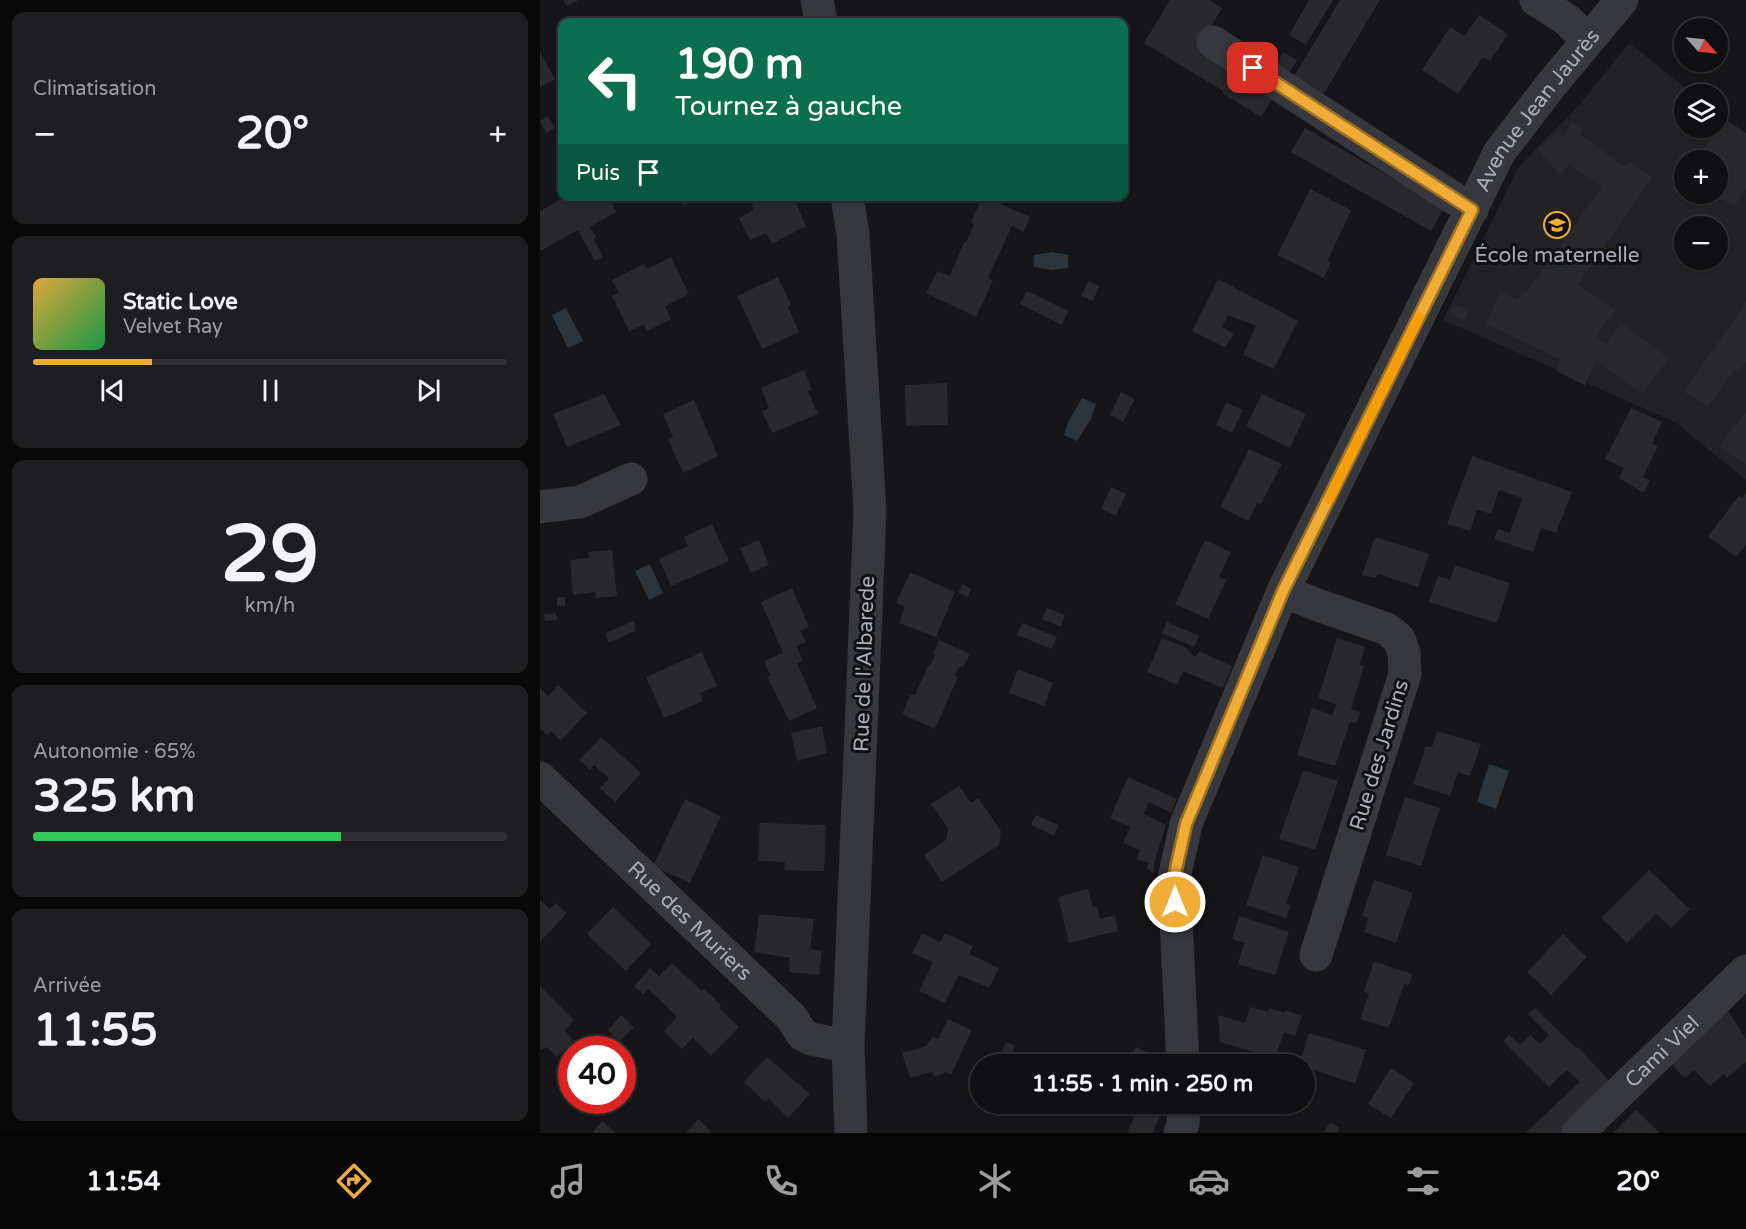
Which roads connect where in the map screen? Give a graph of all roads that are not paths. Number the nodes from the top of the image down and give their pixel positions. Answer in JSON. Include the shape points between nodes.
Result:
{"nodes":[{"id":1,"x":817,"y":0,"type":"edge"},
{"id":2,"x":1536,"y":0,"type":"edge"},
{"id":3,"x":1622,"y":0,"type":"edge"},
{"id":4,"x":820,"y":18,"type":"edge"},
{"id":5,"x":1588,"y":40,"type":"junction"},
{"id":6,"x":1213,"y":42,"type":"dead end"},
{"id":7,"x":848,"y":201,"type":"edge"},
{"id":8,"x":1472,"y":210,"type":"junction"},
{"id":9,"x":631,"y":479,"type":"dead end"},
{"id":10,"x":540,"y":507,"type":"edge"},
{"id":11,"x":1283,"y":591,"type":"junction"},
{"id":12,"x":540,"y":778,"type":"edge"},
{"id":13,"x":1316,"y":956,"type":"dead end"},
{"id":14,"x":1746,"y":971,"type":"edge"},
{"id":15,"x":848,"y":1032,"type":"junction"},
{"id":16,"x":1182,"y":1054,"type":"edge"},
{"id":17,"x":1184,"y":1114,"type":"edge"},
{"id":18,"x":851,"y":1133,"type":"edge"},
{"id":19,"x":1180,"y":1133,"type":"edge"},
{"id":20,"x":1578,"y":1133,"type":"edge"}],
"edges":[{"from":1,"to":4,"type":"street"},
{"from":2,"to":5,"type":"street","via":[[1567,20]]},
{"from":3,"to":5,"type":"street","name":"Avenue Jean Jaurès"},
{"from":5,"to":8,"type":"street","name":"Avenue Jean Jaurès","via":[[1499,153]]},
{"from":6,"to":8,"type":"street"},
{"from":7,"to":15,"type":"street","name":"Rue de l'Albarede","via":[[870,511]]},
{"from":8,"to":11,"type":"street","name":"Avenue Jean Jaurès"},
{"from":9,"to":10,"type":"street","via":[[580,502]]},
{"from":11,"to":13,"type":"street","name":"Rue des Jardins","via":[[1387,629],[1399,639],[1404,652],[1405,674]]},
{"from":11,"to":16,"type":"street","name":"Avenue Jean Jaurès","via":[[1186,824],[1176,867]]},
{"from":12,"to":15,"type":"street","name":"Rue des Muriers","via":[[791,1017],[802,1034],[811,1039]]},
{"from":14,"to":20,"type":"street","name":"Cami Viel"},
{"from":15,"to":18,"type":"street","name":"Rue de l'Albarede"},
{"from":17,"to":19,"type":"street"}]}
